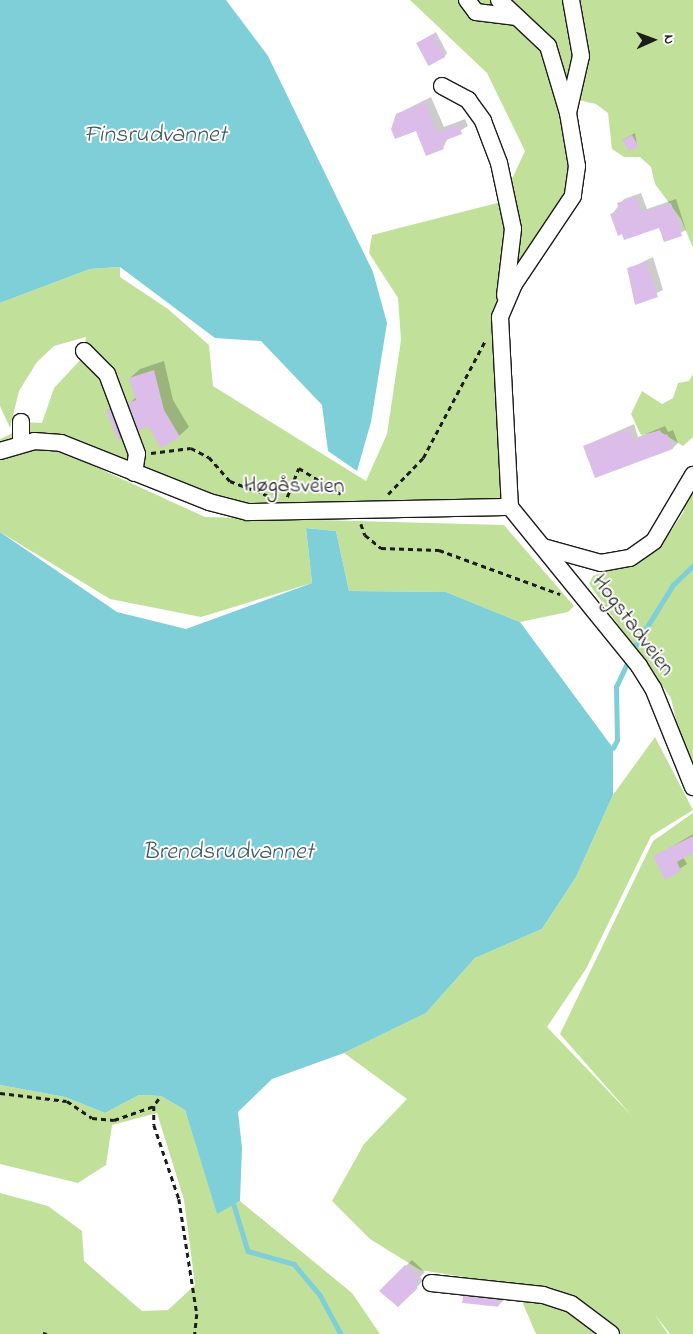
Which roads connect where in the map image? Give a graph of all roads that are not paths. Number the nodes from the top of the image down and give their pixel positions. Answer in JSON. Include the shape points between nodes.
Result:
{"nodes":[{"id":1,"x":467,"y":0,"type":"edge"},
{"id":2,"x":499,"y":0,"type":"edge"},
{"id":3,"x":571,"y":0,"type":"edge"},
{"id":4,"x":514,"y":18,"type":"junction"},
{"id":5,"x":442,"y":86,"type":"dead end"},
{"id":6,"x":568,"y":113,"type":"junction"},
{"id":7,"x":504,"y":301,"type":"junction"},
{"id":8,"x":84,"y":351,"type":"dead end"},
{"id":9,"x":21,"y":422,"type":"dead end"},
{"id":10,"x":21,"y":444,"type":"junction"},
{"id":11,"x":0,"y":451,"type":"edge"},
{"id":12,"x":134,"y":473,"type":"junction"},
{"id":13,"x":693,"y":475,"type":"edge"},
{"id":14,"x":510,"y":507,"type":"junction"},
{"id":15,"x":543,"y":547,"type":"junction"},
{"id":16,"x":693,"y":786,"type":"edge"},
{"id":17,"x":431,"y":1283,"type":"dead end"},
{"id":18,"x":611,"y":1334,"type":"edge"}],
"edges":[{"from":1,"to":4,"type":"street","via":[[476,12]]},
{"from":2,"to":4,"type":"street"},
{"from":3,"to":6,"type":"street","via":[[581,56]]},
{"from":4,"to":6,"type":"street","via":[[548,46]]},
{"from":5,"to":7,"type":"street","via":[[468,100],[483,122],[499,163],[513,229]]},
{"from":6,"to":7,"type":"street","via":[[577,166],[573,196]]},
{"from":7,"to":14,"type":"street","via":[[500,317]]},
{"from":8,"to":12,"type":"street","via":[[107,374],[137,454]]},
{"from":9,"to":10,"type":"street"},
{"from":10,"to":11,"type":"street","name":"Høgåsveien"},
{"from":10,"to":12,"type":"street","name":"Høgåsveien","via":[[61,443]]},
{"from":12,"to":14,"type":"street","name":"Høgåsveien","via":[[248,512]]},
{"from":13,"to":15,"type":"street","via":[[654,541],[630,558],[601,563]]},
{"from":14,"to":15,"type":"street","name":"Hogstadveien"},
{"from":15,"to":16,"type":"street","name":"Hogstadveien","via":[[626,649],[653,688]]},
{"from":17,"to":18,"type":"street","via":[[542,1295],[571,1304]]}]}
